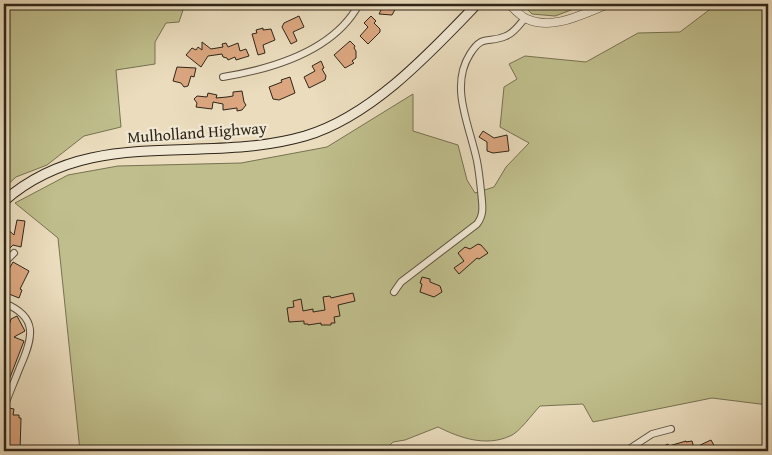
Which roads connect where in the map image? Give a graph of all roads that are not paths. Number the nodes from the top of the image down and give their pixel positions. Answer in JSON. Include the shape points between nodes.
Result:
{"nodes":[{"id":1,"x":359,"y":4,"type":"edge"},
{"id":2,"x":477,"y":4,"type":"edge"},
{"id":3,"x":509,"y":4,"type":"edge"},
{"id":4,"x":609,"y":4,"type":"edge"},
{"id":5,"x":525,"y":18,"type":"junction"},
{"id":6,"x":223,"y":77,"type":"dead end"},
{"id":7,"x":4,"y":201,"type":"edge"},
{"id":8,"x":14,"y":253,"type":"dead end"},
{"id":9,"x":4,"y":263,"type":"edge"},
{"id":10,"x":394,"y":292,"type":"dead end"},
{"id":11,"x":4,"y":303,"type":"edge"},
{"id":12,"x":4,"y":407,"type":"edge"},
{"id":13,"x":671,"y":429,"type":"dead end"},
{"id":14,"x":626,"y":451,"type":"edge"}],
"edges":[{"from":1,"to":6,"type":"street","via":[[345,23],[310,49],[275,66]]},
{"from":2,"to":7,"type":"main road","name":"Mulholland Highway","via":[[436,46],[371,101],[306,135],[260,145],[115,153],[87,158],[40,175]]},
{"from":3,"to":5,"type":"street"},
{"from":4,"to":5,"type":"street","via":[[554,23]]},
{"from":5,"to":10,"type":"street","via":[[506,36],[479,43],[469,55],[461,75],[462,99],[478,162],[483,208],[481,219],[401,282]]},
{"from":8,"to":9,"type":"street"},
{"from":11,"to":12,"type":"street","via":[[24,314],[31,338]]},
{"from":13,"to":14,"type":"street","via":[[652,434]]}]}
